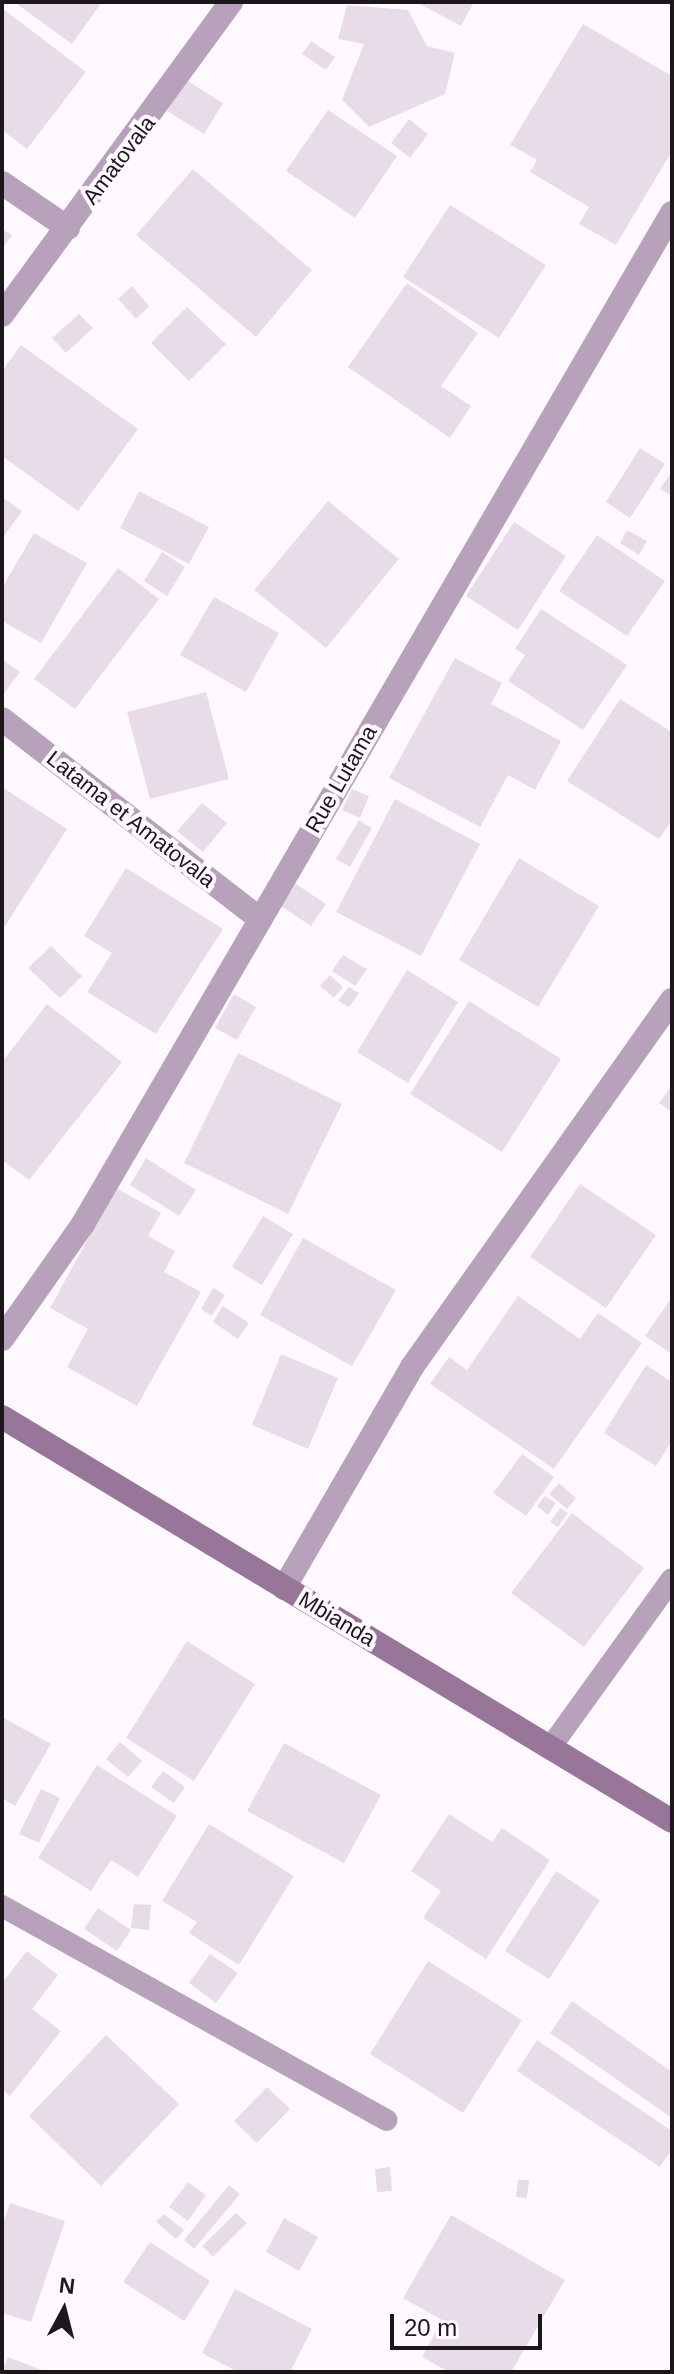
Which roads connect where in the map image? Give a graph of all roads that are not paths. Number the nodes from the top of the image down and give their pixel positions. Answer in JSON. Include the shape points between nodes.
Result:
{"nodes":[{"id":1,"x":231,"y":2,"type":"edge"},
{"id":2,"x":2,"y":183,"type":"edge"},
{"id":3,"x":672,"y":213,"type":"edge"},
{"id":4,"x":68,"y":228,"type":"junction"},
{"id":5,"x":2,"y":315,"type":"edge"},
{"id":6,"x":2,"y":719,"type":"edge"},
{"id":7,"x":260,"y":919,"type":"junction"},
{"id":8,"x":672,"y":1000,"type":"edge"},
{"id":9,"x":2,"y":1339,"type":"edge"},
{"id":10,"x":2,"y":1417,"type":"edge"},
{"id":11,"x":672,"y":1579,"type":"edge"},
{"id":12,"x":284,"y":1588,"type":"junction"},
{"id":13,"x":550,"y":1748,"type":"junction"},
{"id":14,"x":672,"y":1821,"type":"edge"},
{"id":15,"x":2,"y":1906,"type":"edge"},
{"id":16,"x":387,"y":2120,"type":"dead end"}],
"edges":[{"from":1,"to":4,"type":"street","name":"Amatovala"},
{"from":2,"to":4,"type":"street"},
{"from":3,"to":7,"type":"street","name":"Rue Lutama"},
{"from":4,"to":5,"type":"street","name":"Amatovala"},
{"from":6,"to":7,"type":"street","name":"Latama et Amatovala"},
{"from":7,"to":9,"type":"street","name":"Rue Lutama","via":[[83,1224]]},
{"from":8,"to":12,"type":"street","via":[[412,1367]]},
{"from":10,"to":12,"type":"street","name":"Mbianda"},
{"from":11,"to":13,"type":"lane"},
{"from":12,"to":13,"type":"street","name":"Mbianda"},
{"from":13,"to":14,"type":"street","name":"Mbianda"},
{"from":15,"to":16,"type":"lane"}]}
